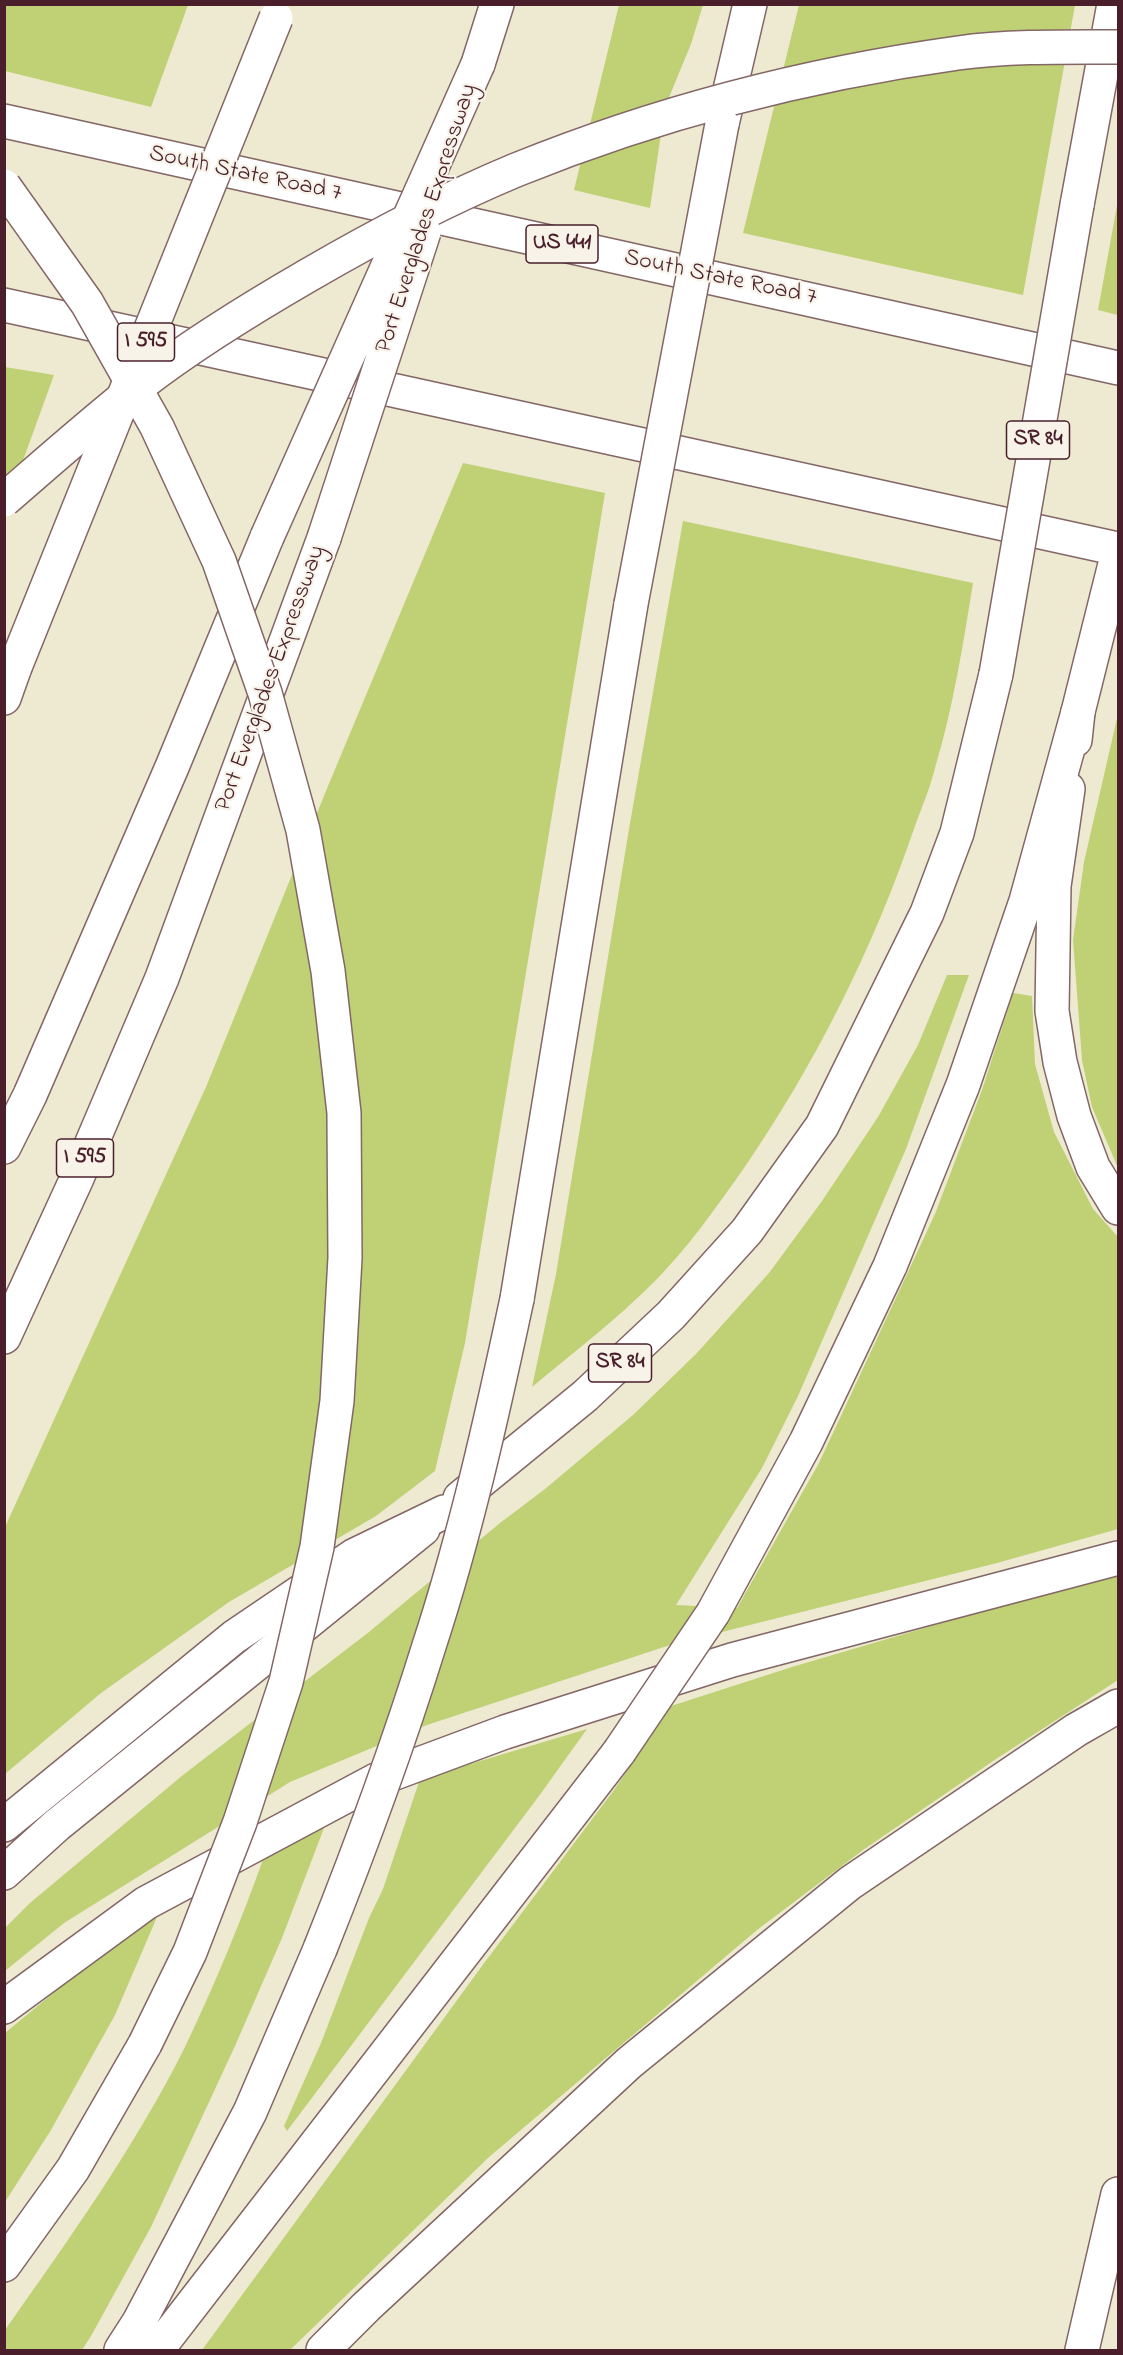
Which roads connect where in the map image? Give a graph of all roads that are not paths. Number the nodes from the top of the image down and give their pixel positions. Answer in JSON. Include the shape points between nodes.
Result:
{"nodes":[{"id":1,"x":497,"y":4,"type":"edge"},
{"id":2,"x":736,"y":4,"type":"edge"},
{"id":3,"x":750,"y":4,"type":"edge"},
{"id":4,"x":1114,"y":4,"type":"edge"},
{"id":5,"x":278,"y":11,"type":"edge"},
{"id":6,"x":1119,"y":47,"type":"edge"},
{"id":7,"x":478,"y":63,"type":"junction"},
{"id":8,"x":4,"y":121,"type":"edge"},
{"id":9,"x":722,"y":124,"type":"junction"},
{"id":10,"x":4,"y":186,"type":"edge"},
{"id":11,"x":4,"y":306,"type":"edge"},
{"id":12,"x":1119,"y":368,"type":"edge"},
{"id":13,"x":4,"y":501,"type":"edge"},
{"id":14,"x":1119,"y":551,"type":"edge"},
{"id":15,"x":10,"y":678,"type":"edge"},
{"id":16,"x":4,"y":698,"type":"edge"},
{"id":17,"x":1078,"y":712,"type":"junction"},
{"id":18,"x":4,"y":1147,"type":"edge"},
{"id":19,"x":1119,"y":1208,"type":"edge"},
{"id":20,"x":4,"y":1337,"type":"edge"},
{"id":21,"x":444,"y":1512,"type":"junction"},
{"id":22,"x":1119,"y":1558,"type":"edge"},
{"id":23,"x":1119,"y":1706,"type":"edge"},
{"id":24,"x":4,"y":1825,"type":"edge"},
{"id":25,"x":4,"y":1873,"type":"edge"},
{"id":26,"x":4,"y":2007,"type":"edge"},
{"id":27,"x":1119,"y":2194,"type":"edge"},
{"id":28,"x":4,"y":2265,"type":"edge"},
{"id":29,"x":121,"y":2350,"type":"edge"},
{"id":30,"x":157,"y":2350,"type":"edge"},
{"id":31,"x":323,"y":2350,"type":"edge"},
{"id":32,"x":1082,"y":2350,"type":"edge"}],
"edges":[{"from":1,"to":7,"type":"main road","name":"Port Everglades Expressway","number":"I 595"},
{"from":2,"to":9,"type":"main road"},
{"from":3,"to":9,"type":"main road"},
{"from":4,"to":21,"type":"main road","number":"SR 84","bridge":true,"via":[[996,674],[957,833],[927,913],[822,1126],[747,1231],[671,1316],[585,1396]]},
{"from":5,"to":15,"type":"main road","number":"I 595","bridge":true},
{"from":6,"to":13,"type":"main road","bridge":true,"via":[[961,53],[848,72],[674,115],[517,170],[366,241],[235,320],[142,383]]},
{"from":7,"to":18,"type":"main road","bridge":true,"via":[[267,537],[168,778]]},
{"from":7,"to":20,"type":"main road","name":"Port Everglades Expressway","number":"I 595","bridge":true,"via":[[324,538],[162,978]]},
{"from":8,"to":12,"type":"main road","name":"South State Road 7","number":"US 441"},
{"from":9,"to":29,"type":"main road","bridge":true,"via":[[631,604],[517,1299],[471,1500],[430,1644],[370,1824],[320,1949],[250,2112]]},
{"from":10,"to":28,"type":"main road","bridge":true,"via":[[87,303],[157,427],[219,561],[265,693],[303,830],[328,971],[344,1113],[345,1258],[337,1401],[317,1547],[286,1683],[240,1822],[190,1952],[145,2044],[73,2169]]},
{"from":11,"to":14,"type":"main road"},
{"from":14,"to":17,"type":"main road"},
{"from":15,"to":16,"type":"main road"},
{"from":17,"to":19,"type":"main road","via":[[1054,886],[1052,1011],[1074,1116],[1092,1167]]},
{"from":17,"to":30,"type":"main road","bridge":true,"via":[[1026,900],[963,1085],[890,1266],[806,1442],[713,1613],[619,1752]]},
{"from":21,"to":24,"type":"main road","via":[[355,1555],[234,1637]]},
{"from":21,"to":25,"type":"main road","number":"SR 84","via":[[57,1825]]},
{"from":22,"to":26,"type":"main road","via":[[732,1660],[505,1732],[376,1780],[146,1903]]},
{"from":23,"to":31,"type":"main road","via":[[1076,1730],[850,1883],[629,2063]]},
{"from":27,"to":32,"type":"main road"}]}
